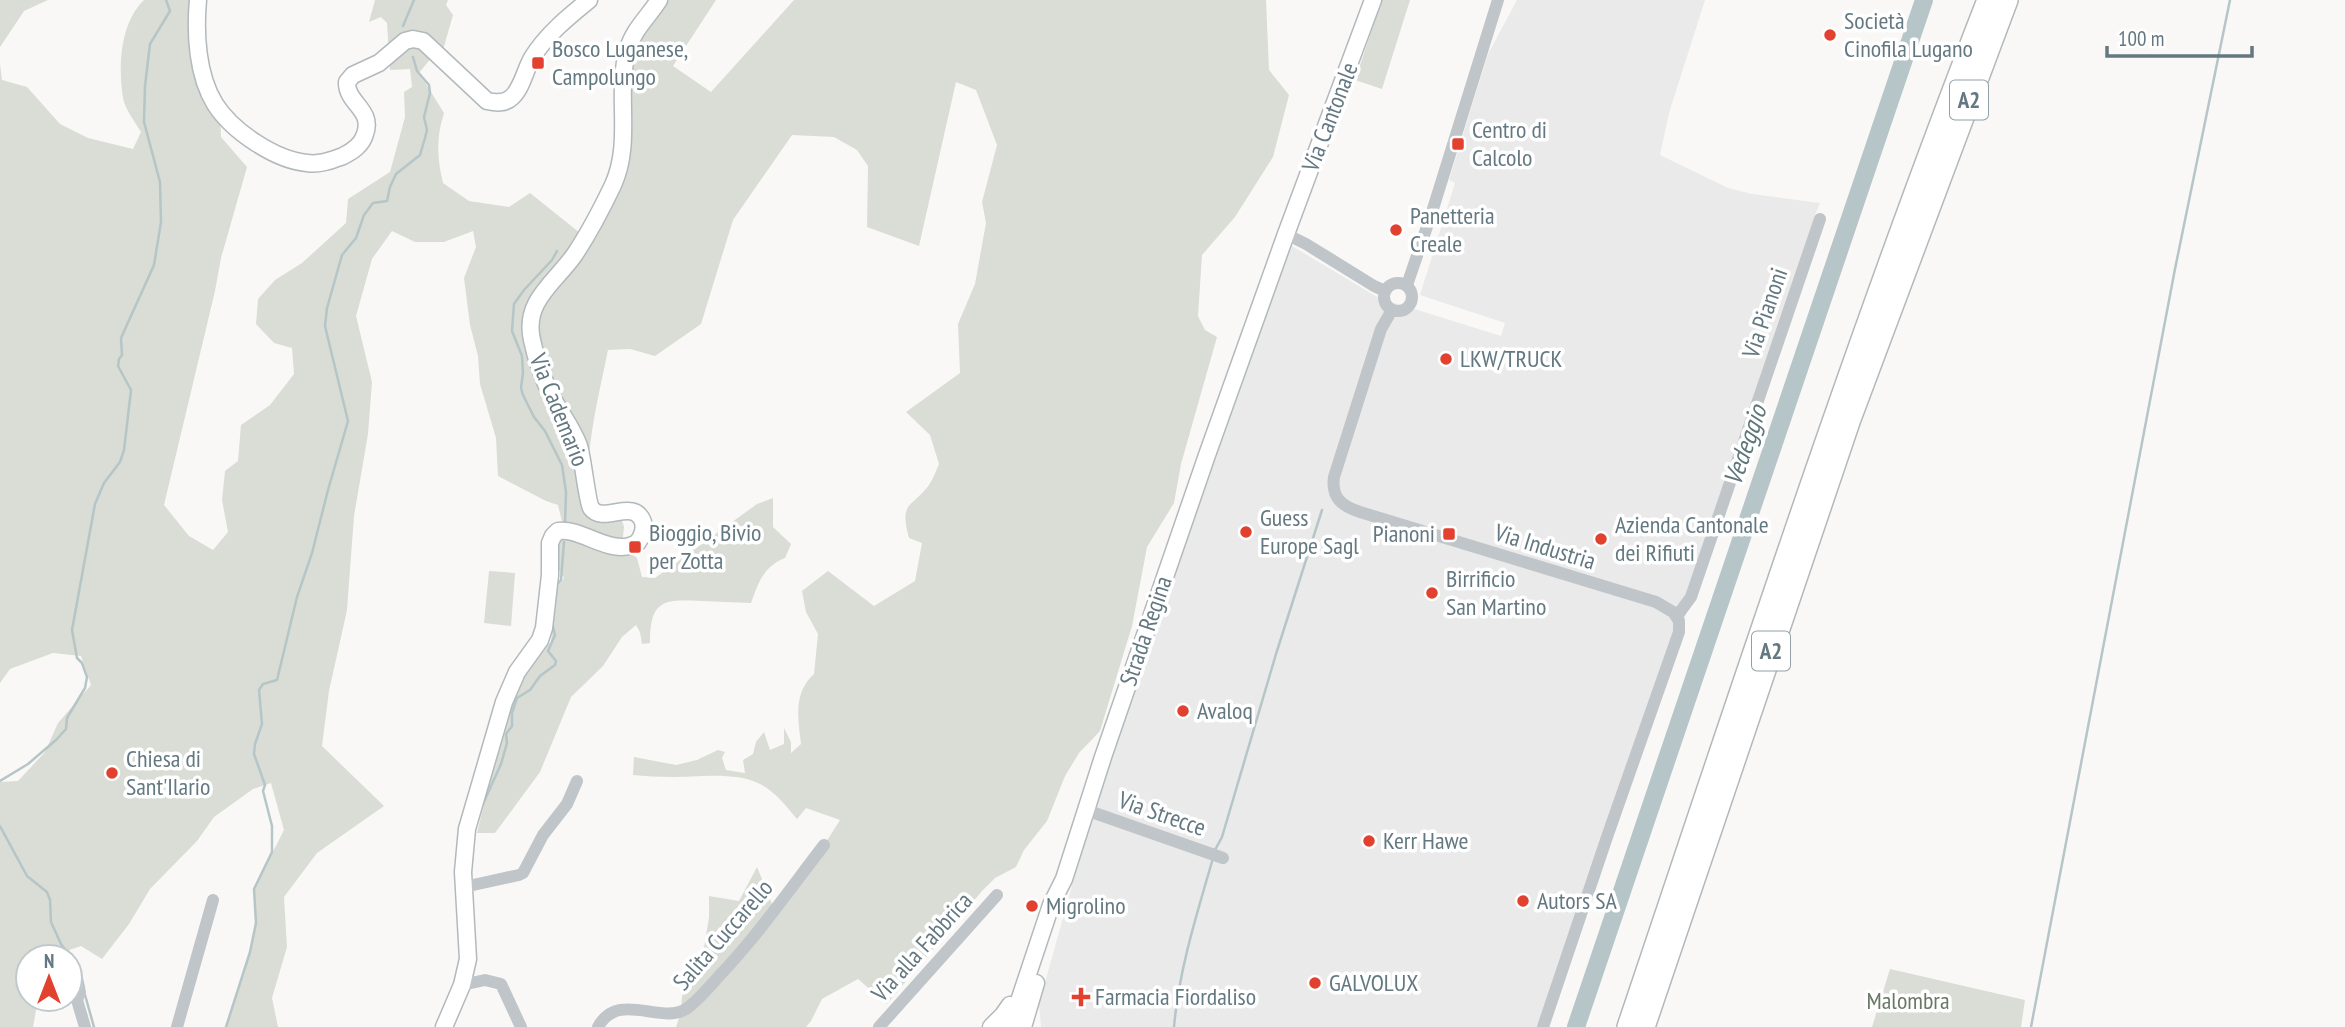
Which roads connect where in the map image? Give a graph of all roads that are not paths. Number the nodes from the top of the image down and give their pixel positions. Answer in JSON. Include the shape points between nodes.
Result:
{"nodes":[{"id":1,"x":198,"y":0,"type":"edge"},
{"id":2,"x":589,"y":0,"type":"edge"},
{"id":3,"x":659,"y":0,"type":"edge"},
{"id":4,"x":1373,"y":0,"type":"edge"},
{"id":5,"x":1498,"y":0,"type":"edge"},
{"id":6,"x":1988,"y":0,"type":"edge"},
{"id":7,"x":2007,"y":0,"type":"edge"},
{"id":8,"x":2022,"y":0,"type":"edge"},
{"id":9,"x":1931,"y":200,"type":"junction"},
{"id":10,"x":1820,"y":219,"type":"dead end"},
{"id":11,"x":1286,"y":234,"type":"junction"},
{"id":12,"x":1406,"y":285,"type":"junction"},
{"id":13,"x":1385,"y":290,"type":"junction"},
{"id":14,"x":1392,"y":310,"type":"junction"},
{"id":15,"x":1677,"y":616,"type":"junction"},
{"id":16,"x":577,"y":781,"type":"dead end"},
{"id":17,"x":1086,"y":810,"type":"junction"},
{"id":18,"x":824,"y":845,"type":"dead end"},
{"id":19,"x":1223,"y":858,"type":"dead end"},
{"id":20,"x":1064,"y":879,"type":"junction"},
{"id":21,"x":464,"y":887,"type":"junction"},
{"id":22,"x":997,"y":895,"type":"dead end"},
{"id":23,"x":213,"y":900,"type":"dead end"},
{"id":24,"x":1038,"y":943,"type":"junction"},
{"id":25,"x":462,"y":985,"type":"junction"},
{"id":26,"x":1032,"y":995,"type":"junction"},
{"id":27,"x":177,"y":1027,"type":"edge"},
{"id":28,"x":444,"y":1027,"type":"edge"},
{"id":29,"x":521,"y":1027,"type":"edge"},
{"id":30,"x":598,"y":1027,"type":"edge"},
{"id":31,"x":879,"y":1027,"type":"edge"},
{"id":32,"x":990,"y":1027,"type":"edge"},
{"id":33,"x":1006,"y":1027,"type":"edge"},
{"id":34,"x":1023,"y":1027,"type":"edge"},
{"id":35,"x":1036,"y":1027,"type":"edge"},
{"id":36,"x":1543,"y":1027,"type":"edge"},
{"id":37,"x":1628,"y":1027,"type":"edge"},
{"id":38,"x":1644,"y":1027,"type":"edge"}],
"edges":[{"from":1,"to":2,"type":"street","via":[[203,76],[215,104],[268,150],[313,164],[348,154],[361,142],[366,116],[348,93],[347,82],[405,41],[423,41],[487,101],[505,101],[514,96],[548,37]]},
{"from":3,"to":21,"type":"street","name":"Via Cademario","via":[[627,50],[624,144],[613,183],[577,252],[536,302],[530,325],[549,390],[578,444],[590,505],[601,513],[634,512],[643,522],[643,531],[638,542],[627,546],[593,541],[565,530],[552,536],[544,628],[513,680],[499,716],[467,829]]},
{"from":4,"to":11,"type":"street","name":"Via Cantonale"},
{"from":5,"to":12,"type":"street"},
{"from":6,"to":37,"type":"highway","number":"A2","via":[[1836,412]]},
{"from":7,"to":9,"type":"highway","number":"A2"},
{"from":8,"to":9,"type":"highway","number":"A2"},
{"from":9,"to":38,"type":"highway","number":"A2","via":[[1850,419]]},
{"from":10,"to":15,"type":"street","name":"Via Pianoni","via":[[1691,597]]},
{"from":11,"to":13,"type":"street"},
{"from":11,"to":17,"type":"street","name":"Strada Regina"},
{"from":12,"to":13,"type":"street","via":[[1397,282]]},
{"from":12,"to":14,"type":"street","via":[[1412,293],[1411,303],[1405,310]]},
{"from":13,"to":14,"type":"street","via":[[1385,304]]},
{"from":14,"to":15,"type":"street","name":"Via Industria","via":[[1381,329],[1334,477],[1338,500],[1360,512],[1656,603]]},
{"from":15,"to":36,"type":"street","via":[[1679,632]]},
{"from":16,"to":21,"type":"street","via":[[523,873]]},
{"from":17,"to":19,"type":"street","name":"Via Strecce"},
{"from":17,"to":20,"type":"street","name":"Strada Regina"},
{"from":18,"to":30,"type":"street","name":"Salita Cuccarello","via":[[732,962],[684,1011],[612,1012]]},
{"from":20,"to":24,"type":"street","name":"Strada Regina"},
{"from":20,"to":26,"type":"street"},
{"from":21,"to":25,"type":"street","name":"Via Cademario","via":[[469,948]]},
{"from":22,"to":31,"type":"street","name":"Via alla Fabbrica"},
{"from":23,"to":27,"type":"street"},
{"from":24,"to":32,"type":"street","via":[[1012,1002]]},
{"from":24,"to":33,"type":"street","name":"Strada Regina","via":[[1013,1019]]},
{"from":25,"to":28,"type":"street","name":"Via Cademario"},
{"from":25,"to":29,"type":"street","via":[[485,979],[501,984]]},
{"from":26,"to":34,"type":"street"},
{"from":26,"to":35,"type":"street"}]}
